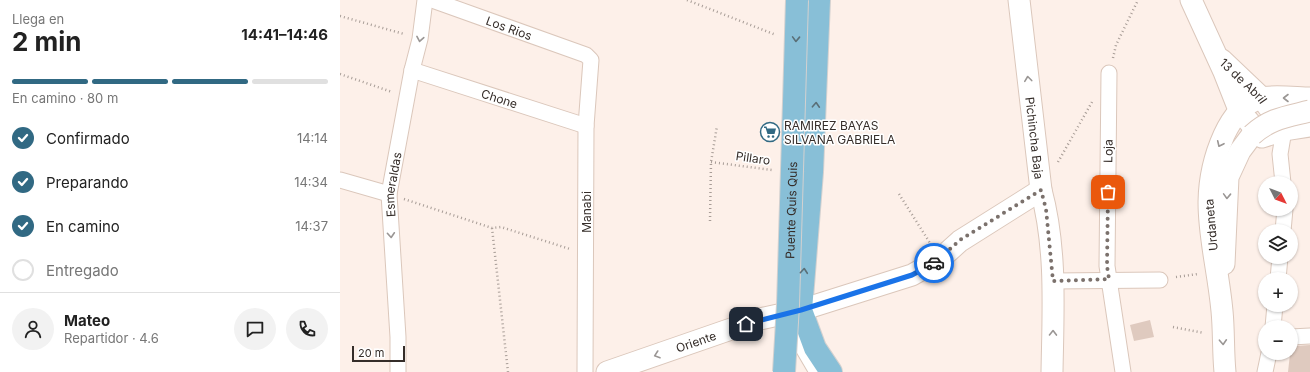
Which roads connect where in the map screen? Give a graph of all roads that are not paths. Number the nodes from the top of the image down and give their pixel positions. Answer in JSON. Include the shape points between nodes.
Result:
{"nodes":[{"id":1,"x":425,"y":0,"type":"edge"},
{"id":2,"x":432,"y":0,"type":"edge"},
{"id":3,"x":797,"y":0,"type":"edge"},
{"id":4,"x":819,"y":0,"type":"edge"},
{"id":5,"x":1018,"y":0,"type":"edge"},
{"id":6,"x":1191,"y":0,"type":"edge"},
{"id":7,"x":1215,"y":53,"type":"junction"},
{"id":8,"x":586,"y":55,"type":"joint"},
{"id":9,"x":412,"y":70,"type":"junction"},
{"id":10,"x":1109,"y":73,"type":"dead end"},
{"id":11,"x":1262,"y":98,"type":"junction"},
{"id":12,"x":1310,"y":98,"type":"edge"},
{"id":13,"x":1239,"y":110,"type":"junction"},
{"id":14,"x":1310,"y":111,"type":"edge"},
{"id":15,"x":586,"y":126,"type":"junction"},
{"id":16,"x":1310,"y":126,"type":"edge"},
{"id":17,"x":1284,"y":130,"type":"junction"},
{"id":18,"x":1257,"y":136,"type":"junction"},
{"id":19,"x":1280,"y":154,"type":"junction"},
{"id":20,"x":1282,"y":176,"type":"edge"},
{"id":21,"x":340,"y":180,"type":"edge"},
{"id":22,"x":1041,"y":190,"type":"junction"},
{"id":23,"x":389,"y":194,"type":"junction"},
{"id":24,"x":1109,"y":279,"type":"junction"},
{"id":25,"x":1160,"y":280,"type":"road end"},
{"id":26,"x":1053,"y":281,"type":"junction"},
{"id":27,"x":792,"y":312,"type":"junction"},
{"id":28,"x":1222,"y":312,"type":"junction"},
{"id":29,"x":1268,"y":360,"type":"edge"},
{"id":30,"x":398,"y":372,"type":"edge"},
{"id":31,"x":585,"y":372,"type":"edge"},
{"id":32,"x":607,"y":372,"type":"edge"},
{"id":33,"x":784,"y":372,"type":"edge"},
{"id":34,"x":817,"y":372,"type":"edge"},
{"id":35,"x":831,"y":372,"type":"edge"},
{"id":36,"x":842,"y":372,"type":"edge"},
{"id":37,"x":1052,"y":372,"type":"edge"},
{"id":38,"x":1123,"y":372,"type":"edge"},
{"id":39,"x":1224,"y":372,"type":"edge"},
{"id":40,"x":1265,"y":372,"type":"edge"}],
"edges":[{"from":1,"to":9,"type":"street","name":"Esmeraldas","via":[[420,39]]},
{"from":2,"to":8,"type":"street","name":"Los Rios"},
{"from":3,"to":33,"type":"main road","name":"Puente Quis Quis","one_way":true,"bridge":true},
{"from":27,"to":4,"type":"main road","one_way":true,"via":[[812,172]]},
{"from":22,"to":5,"type":"street","name":"Pichincha Baja","one_way":true},
{"from":6,"to":7,"type":"street","name":"13 de Abril"},
{"from":7,"to":11,"type":"street","name":"13 de Abril"},
{"from":7,"to":13,"type":"street","name":"13 de Abril"},
{"from":8,"to":15,"type":"street","name":"Manabi","via":[[591,60]]},
{"from":9,"to":15,"type":"street","name":"Chone"},
{"from":9,"to":23,"type":"street","name":"Esmeraldas"},
{"from":10,"to":24,"type":"street","name":"Loja"},
{"from":12,"to":11,"type":"street","one_way":true},
{"from":11,"to":13,"type":"street","name":"Urdaneta"},
{"from":11,"to":17,"type":"street","name":"13 de Abril"},
{"from":13,"to":18,"type":"street","name":"13 de Abril"},
{"from":13,"to":28,"type":"street","name":"Urdaneta","one_way":true,"via":[[1231,120],[1215,156],[1208,189],[1210,227]]},
{"from":14,"to":18,"type":"street","bridge":true,"via":[[1274,120],[1264,125]]},
{"from":15,"to":31,"type":"street","name":"Manabi"},
{"from":16,"to":17,"type":"street"},
{"from":17,"to":18,"type":"street"},
{"from":17,"to":19,"type":"street"},
{"from":18,"to":19,"type":"street","name":"13 de Abril"},
{"from":18,"to":28,"type":"street","one_way":true,"via":[[1240,151],[1228,177]]},
{"from":19,"to":20,"type":"street"},
{"from":21,"to":23,"type":"street"},
{"from":22,"to":26,"type":"street","name":"Pichincha Baja","via":[[1046,209]]},
{"from":22,"to":27,"type":"street","name":"Oriente","via":[[960,240],[940,260],[912,275]]},
{"from":23,"to":30,"type":"street","name":"Esmeraldas","one_way":true},
{"from":24,"to":25,"type":"street"},
{"from":24,"to":26,"type":"street"},
{"from":24,"to":38,"type":"street","name":"Loja"},
{"from":37,"to":26,"type":"street","name":"Pichincha Baja","one_way":true},
{"from":27,"to":32,"type":"street","name":"Oriente","one_way":true,"via":[[760,319]]},
{"from":27,"to":34,"type":"street"},
{"from":27,"to":35,"type":"main road"},
{"from":27,"to":36,"type":"street"},
{"from":28,"to":39,"type":"street","name":"Urdaneta","one_way":true},
{"from":29,"to":40,"type":"street"}]}
